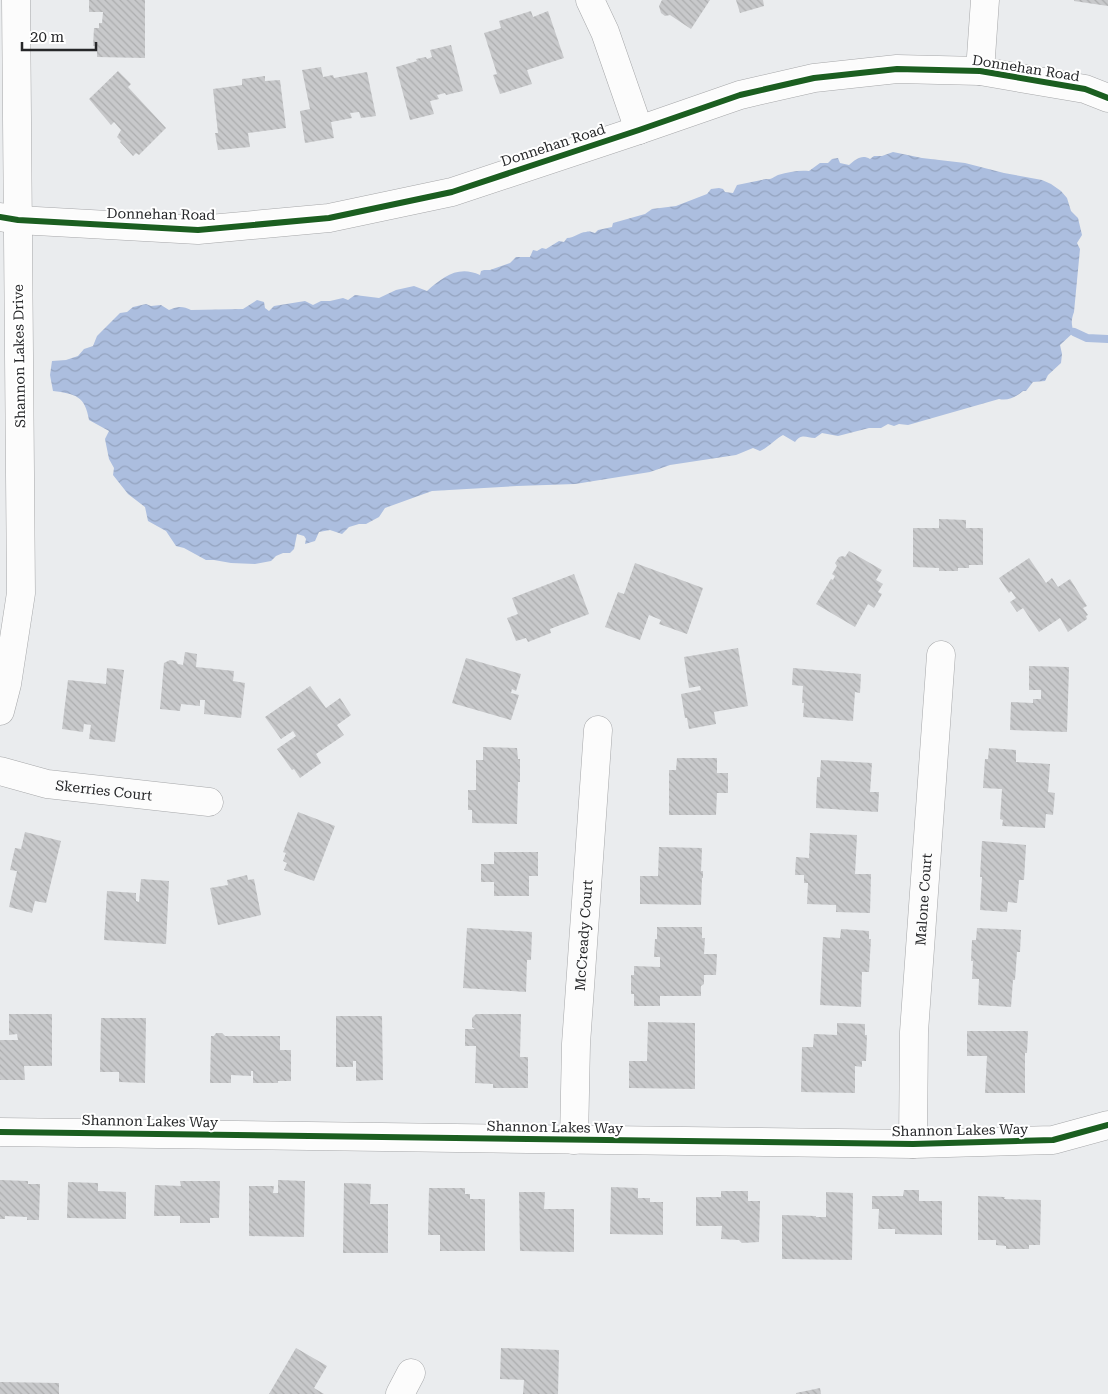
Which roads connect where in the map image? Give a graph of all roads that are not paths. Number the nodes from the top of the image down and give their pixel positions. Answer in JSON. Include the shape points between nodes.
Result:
{"nodes":[{"id":1,"x":16,"y":0,"type":"edge"},
{"id":2,"x":590,"y":0,"type":"edge"},
{"id":3,"x":985,"y":0,"type":"edge"},
{"id":4,"x":980,"y":72,"type":"junction"},
{"id":5,"x":1108,"y":98,"type":"edge"},
{"id":6,"x":639,"y":130,"type":"junction"},
{"id":7,"x":9,"y":218,"type":"edge"},
{"id":8,"x":941,"y":655,"type":"dead end"},
{"id":9,"x":0,"y":711,"type":"edge"},
{"id":10,"x":598,"y":730,"type":"dead end"},
{"id":11,"x":0,"y":771,"type":"edge"},
{"id":12,"x":209,"y":802,"type":"dead end"},
{"id":13,"x":1108,"y":1125,"type":"edge"},
{"id":14,"x":0,"y":1132,"type":"edge"},
{"id":15,"x":574,"y":1140,"type":"junction"},
{"id":16,"x":913,"y":1144,"type":"junction"}],
"edges":[{"from":1,"to":7,"type":"street","name":"Shannon Lakes Drive"},
{"from":2,"to":6,"type":"street","via":[[605,32]]},
{"from":3,"to":4,"type":"street"},
{"from":4,"to":5,"type":"street","name":"Donnehan Road","via":[[1085,89]]},
{"from":4,"to":6,"type":"street","name":"Donnehan Road","via":[[897,69],[814,78],[740,95]]},
{"from":6,"to":7,"type":"street","name":"Donnehan Road","via":[[452,192],[329,218],[198,230]]},
{"from":7,"to":9,"type":"street","name":"Shannon Lakes Drive","via":[[21,593]]},
{"from":8,"to":16,"type":"street","name":"Malone Court","via":[[914,1032]]},
{"from":10,"to":15,"type":"street","name":"McCready Court","via":[[576,1044]]},
{"from":11,"to":12,"type":"street","name":"Skerries Court","via":[[47,784]]},
{"from":13,"to":16,"type":"street","name":"Shannon Lakes Way","via":[[1053,1140]]},
{"from":14,"to":15,"type":"street","name":"Shannon Lakes Way"},
{"from":15,"to":16,"type":"street","name":"Shannon Lakes Way"}]}
